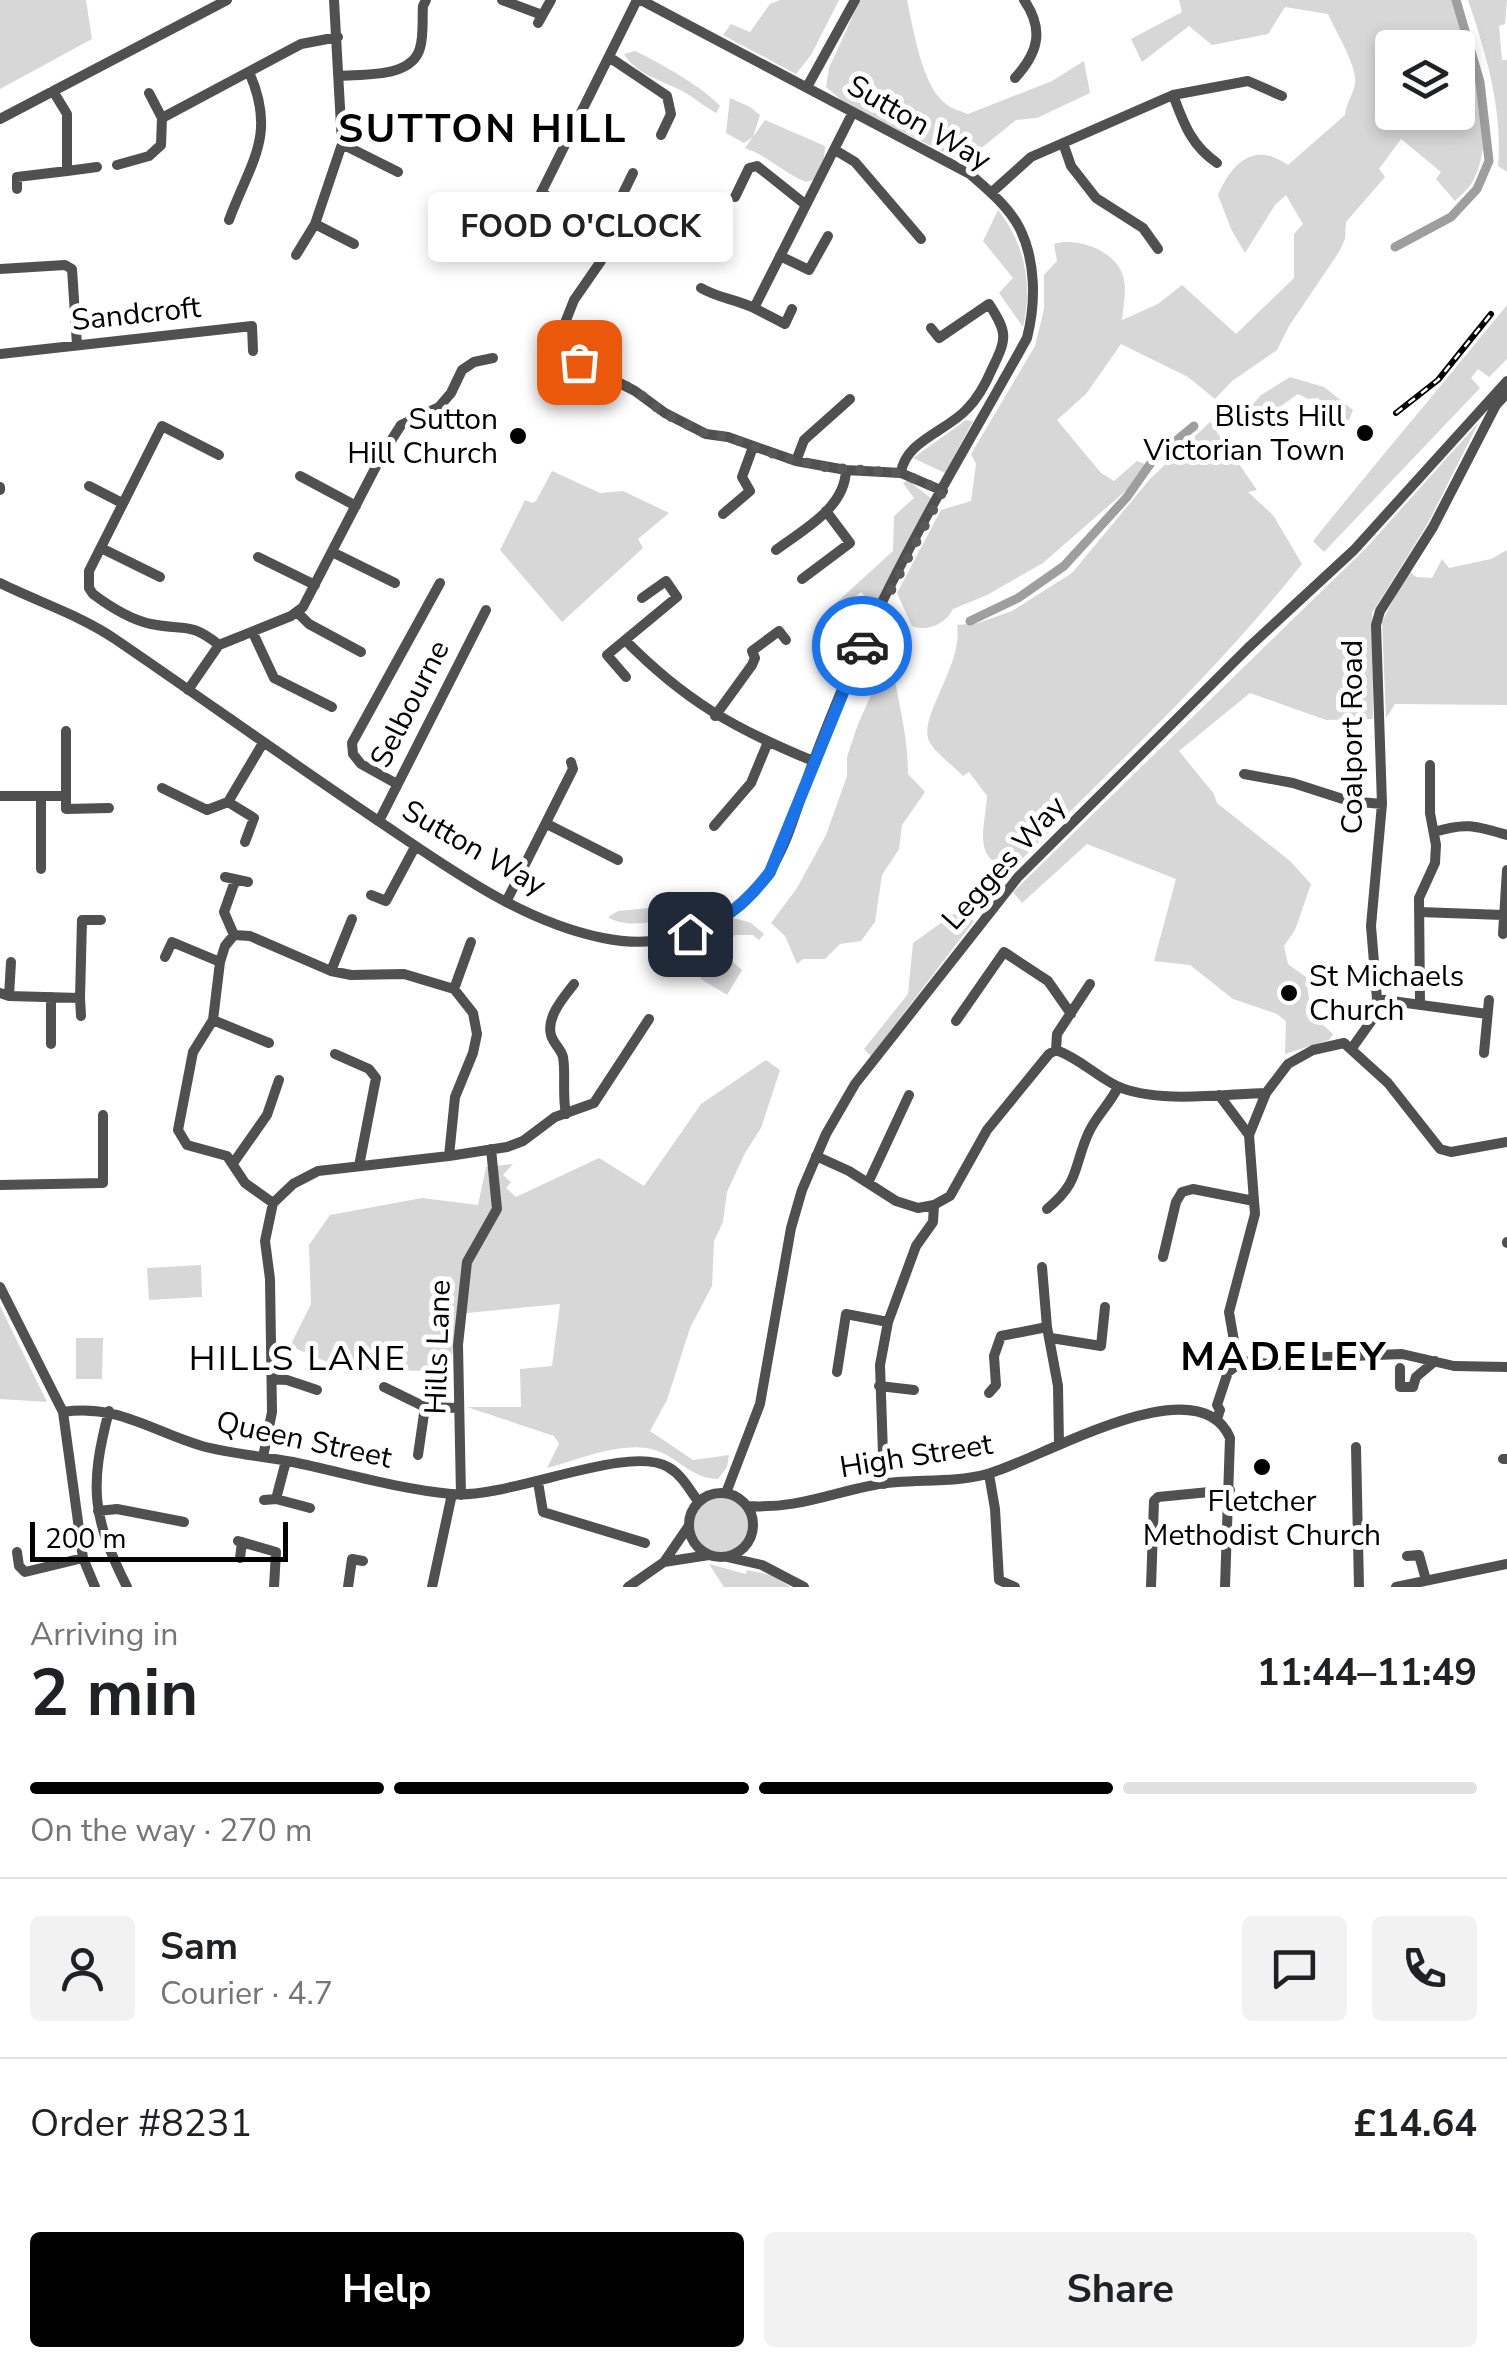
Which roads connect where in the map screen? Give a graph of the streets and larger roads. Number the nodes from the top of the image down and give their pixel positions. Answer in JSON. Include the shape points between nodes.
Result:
{"nodes":[{"id":1,"x":227,"y":0,"type":"edge"},
{"id":2,"x":334,"y":0,"type":"edge"},
{"id":3,"x":426,"y":0,"type":"edge"},
{"id":4,"x":502,"y":0,"type":"edge"},
{"id":5,"x":551,"y":0,"type":"edge"},
{"id":6,"x":639,"y":0,"type":"edge"},
{"id":7,"x":854,"y":0,"type":"edge"},
{"id":8,"x":1024,"y":0,"type":"edge"},
{"id":9,"x":338,"y":37,"type":"junction"},
{"id":10,"x":609,"y":57,"type":"junction"},
{"id":11,"x":249,"y":72,"type":"junction"},
{"id":12,"x":340,"y":76,"type":"junction"},
{"id":13,"x":1034,"y":78,"type":"dead end"},
{"id":14,"x":807,"y":87,"type":"junction"},
{"id":15,"x":1277,"y":89,"type":"dead end"},
{"id":16,"x":53,"y":91,"type":"junction"},
{"id":17,"x":148,"y":93,"type":"dead end"},
{"id":18,"x":1173,"y":95,"type":"junction"},
{"id":19,"x":852,"y":114,"type":"junction"},
{"id":20,"x":162,"y":118,"type":"junction"},
{"id":21,"x":0,"y":119,"type":"edge"},
{"id":22,"x":661,"y":135,"type":"dead end"},
{"id":23,"x":1063,"y":143,"type":"junction"},
{"id":24,"x":342,"y":144,"type":"junction"},
{"id":25,"x":835,"y":150,"type":"junction"},
{"id":26,"x":1217,"y":163,"type":"dead end"},
{"id":27,"x":117,"y":164,"type":"dead end"},
{"id":28,"x":97,"y":167,"type":"dead end"},
{"id":29,"x":67,"y":171,"type":"junction"},
{"id":30,"x":398,"y":172,"type":"dead end"},
{"id":31,"x":633,"y":173,"type":"dead end"},
{"id":32,"x":17,"y":189,"type":"dead end"},
{"id":33,"x":991,"y":193,"type":"junction"},
{"id":34,"x":735,"y":196,"type":"dead end"},
{"id":35,"x":806,"y":206,"type":"junction"},
{"id":36,"x":229,"y":220,"type":"dead end"},
{"id":37,"x":315,"y":224,"type":"junction"},
{"id":38,"x":599,"y":228,"type":"junction"},
{"id":39,"x":1164,"y":229,"type":"dead end"},
{"id":40,"x":828,"y":236,"type":"dead end"},
{"id":41,"x":921,"y":239,"type":"dead end"},
{"id":42,"x":354,"y":244,"type":"dead end"},
{"id":43,"x":296,"y":255,"type":"dead end"},
{"id":44,"x":780,"y":256,"type":"junction"},
{"id":45,"x":0,"y":269,"type":"edge"},
{"id":46,"x":701,"y":288,"type":"dead end"},
{"id":47,"x":754,"y":308,"type":"junction"},
{"id":48,"x":792,"y":309,"type":"dead end"},
{"id":49,"x":931,"y":328,"type":"dead end"},
{"id":50,"x":77,"y":346,"type":"junction"},
{"id":51,"x":254,"y":352,"type":"dead end"},
{"id":52,"x":0,"y":354,"type":"edge"},
{"id":53,"x":492,"y":358,"type":"dead end"},
{"id":54,"x":1507,"y":381,"type":"edge"},
{"id":55,"x":1507,"y":393,"type":"edge"},
{"id":56,"x":850,"y":399,"type":"dead end"},
{"id":57,"x":753,"y":447,"type":"junction"},
{"id":58,"x":219,"y":455,"type":"dead end"},
{"id":59,"x":796,"y":461,"type":"junction"},
{"id":60,"x":846,"y":470,"type":"junction"},
{"id":61,"x":901,"y":473,"type":"junction"},
{"id":62,"x":300,"y":476,"type":"dead end"},
{"id":63,"x":89,"y":486,"type":"dead end"},
{"id":64,"x":943,"y":491,"type":"junction"},
{"id":65,"x":122,"y":503,"type":"junction"},
{"id":66,"x":356,"y":506,"type":"junction"},
{"id":67,"x":826,"y":511,"type":"junction"},
{"id":68,"x":723,"y":514,"type":"dead end"},
{"id":69,"x":101,"y":548,"type":"junction"},
{"id":70,"x":776,"y":550,"type":"dead end"},
{"id":71,"x":332,"y":552,"type":"junction"},
{"id":72,"x":258,"y":557,"type":"dead end"},
{"id":73,"x":160,"y":577,"type":"dead end"},
{"id":74,"x":802,"y":579,"type":"dead end"},
{"id":75,"x":395,"y":583,"type":"dead end"},
{"id":76,"x":440,"y":583,"type":"dead end"},
{"id":77,"x":0,"y":584,"type":"edge"},
{"id":78,"x":315,"y":585,"type":"junction"},
{"id":79,"x":642,"y":598,"type":"dead end"},
{"id":80,"x":486,"y":610,"type":"dead end"},
{"id":81,"x":298,"y":613,"type":"junction"},
{"id":82,"x":252,"y":632,"type":"junction"},
{"id":83,"x":625,"y":640,"type":"junction"},
{"id":84,"x":786,"y":640,"type":"dead end"},
{"id":85,"x":219,"y":646,"type":"junction"},
{"id":86,"x":361,"y":652,"type":"dead end"},
{"id":87,"x":626,"y":678,"type":"dead end"},
{"id":88,"x":188,"y":690,"type":"junction"},
{"id":89,"x":332,"y":707,"type":"dead end"},
{"id":90,"x":714,"y":716,"type":"junction"},
{"id":91,"x":66,"y":731,"type":"dead end"},
{"id":92,"x":768,"y":742,"type":"junction"},
{"id":93,"x":263,"y":743,"type":"junction"},
{"id":94,"x":813,"y":761,"type":"junction"},
{"id":95,"x":572,"y":762,"type":"dead end"},
{"id":96,"x":1268,"y":764,"type":"dead end"},
{"id":97,"x":1430,"y":765,"type":"dead end"},
{"id":98,"x":1244,"y":774,"type":"dead end"},
{"id":99,"x":1266,"y":778,"type":"junction"},
{"id":100,"x":397,"y":784,"type":"junction"},
{"id":101,"x":162,"y":788,"type":"dead end"},
{"id":102,"x":0,"y":796,"type":"edge"},
{"id":103,"x":41,"y":796,"type":"junction"},
{"id":104,"x":66,"y":796,"type":"junction"},
{"id":105,"x":228,"y":802,"type":"junction"},
{"id":106,"x":1382,"y":804,"type":"junction"},
{"id":107,"x":109,"y":808,"type":"dead end"},
{"id":108,"x":378,"y":821,"type":"junction"},
{"id":109,"x":547,"y":824,"type":"junction"},
{"id":110,"x":714,"y":826,"type":"dead end"},
{"id":111,"x":1434,"y":832,"type":"junction"},
{"id":112,"x":1507,"y":835,"type":"edge"},
{"id":113,"x":245,"y":842,"type":"dead end"},
{"id":114,"x":416,"y":847,"type":"junction"},
{"id":115,"x":618,"y":860,"type":"dead end"},
{"id":116,"x":41,"y":869,"type":"dead end"},
{"id":117,"x":1507,"y":870,"type":"edge"},
{"id":118,"x":248,"y":882,"type":"dead end"},
{"id":119,"x":370,"y":895,"type":"dead end"},
{"id":120,"x":506,"y":902,"type":"junction"},
{"id":121,"x":1419,"y":912,"type":"junction"},
{"id":122,"x":1504,"y":914,"type":"junction"},
{"id":123,"x":352,"y":919,"type":"dead end"},
{"id":124,"x":101,"y":920,"type":"dead end"},
{"id":125,"x":1503,"y":934,"type":"dead end"},
{"id":126,"x":234,"y":935,"type":"junction"},
{"id":127,"x":471,"y":942,"type":"dead end"},
{"id":128,"x":165,"y":957,"type":"dead end"},
{"id":129,"x":11,"y":962,"type":"dead end"},
{"id":130,"x":220,"y":962,"type":"junction"},
{"id":131,"x":331,"y":971,"type":"junction"},
{"id":132,"x":574,"y":984,"type":"dead end"},
{"id":133,"x":1090,"y":984,"type":"dead end"},
{"id":134,"x":454,"y":989,"type":"junction"},
{"id":135,"x":4,"y":995,"type":"edge"},
{"id":136,"x":51,"y":997,"type":"junction"},
{"id":137,"x":80,"y":998,"type":"junction"},
{"id":138,"x":1378,"y":999,"type":"junction"},
{"id":139,"x":1489,"y":1000,"type":"dead end"},
{"id":140,"x":1420,"y":1003,"type":"junction"},
{"id":141,"x":1070,"y":1014,"type":"junction"},
{"id":142,"x":1487,"y":1014,"type":"junction"},
{"id":143,"x":81,"y":1016,"type":"dead end"},
{"id":144,"x":649,"y":1019,"type":"dead end"},
{"id":145,"x":213,"y":1020,"type":"junction"},
{"id":146,"x":956,"y":1021,"type":"dead end"},
{"id":147,"x":269,"y":1043,"type":"dead end"},
{"id":148,"x":51,"y":1044,"type":"dead end"},
{"id":149,"x":1481,"y":1045,"type":"dead end"},
{"id":150,"x":1352,"y":1048,"type":"junction"},
{"id":151,"x":1056,"y":1050,"type":"junction"},
{"id":152,"x":335,"y":1054,"type":"dead end"},
{"id":153,"x":279,"y":1080,"type":"dead end"},
{"id":154,"x":1118,"y":1087,"type":"junction"},
{"id":155,"x":1266,"y":1093,"type":"junction"},
{"id":156,"x":1219,"y":1094,"type":"junction"},
{"id":157,"x":910,"y":1095,"type":"dead end"},
{"id":158,"x":566,"y":1114,"type":"junction"},
{"id":159,"x":103,"y":1115,"type":"dead end"},
{"id":160,"x":1249,"y":1136,"type":"junction"},
{"id":161,"x":1507,"y":1142,"type":"edge"},
{"id":162,"x":492,"y":1149,"type":"junction"},
{"id":163,"x":449,"y":1156,"type":"junction"},
{"id":164,"x":816,"y":1156,"type":"junction"},
{"id":165,"x":234,"y":1162,"type":"junction"},
{"id":166,"x":358,"y":1166,"type":"junction"},
{"id":167,"x":868,"y":1183,"type":"junction"},
{"id":168,"x":0,"y":1185,"type":"edge"},
{"id":169,"x":1254,"y":1201,"type":"junction"},
{"id":170,"x":273,"y":1203,"type":"junction"},
{"id":171,"x":934,"y":1205,"type":"junction"},
{"id":172,"x":1047,"y":1209,"type":"dead end"},
{"id":173,"x":1163,"y":1257,"type":"dead end"},
{"id":174,"x":1042,"y":1267,"type":"dead end"},
{"id":175,"x":0,"y":1287,"type":"edge"},
{"id":176,"x":1104,"y":1307,"type":"dead end"},
{"id":177,"x":888,"y":1322,"type":"junction"},
{"id":178,"x":1049,"y":1332,"type":"junction"},
{"id":179,"x":1234,"y":1341,"type":"dead end"},
{"id":180,"x":1435,"y":1361,"type":"junction"},
{"id":181,"x":1507,"y":1367,"type":"edge"},
{"id":182,"x":1400,"y":1368,"type":"dead end"},
{"id":183,"x":837,"y":1372,"type":"dead end"},
{"id":184,"x":272,"y":1379,"type":"junction"},
{"id":185,"x":880,"y":1386,"type":"junction"},
{"id":186,"x":384,"y":1387,"type":"dead end"},
{"id":187,"x":317,"y":1390,"type":"dead end"},
{"id":188,"x":914,"y":1390,"type":"dead end"},
{"id":189,"x":989,"y":1392,"type":"dead end"},
{"id":190,"x":1216,"y":1405,"type":"junction"},
{"id":191,"x":425,"y":1407,"type":"junction"},
{"id":192,"x":458,"y":1408,"type":"junction"},
{"id":193,"x":63,"y":1412,"type":"junction"},
{"id":194,"x":108,"y":1412,"type":"junction"},
{"id":195,"x":1204,"y":1412,"type":"junction"},
{"id":196,"x":1217,"y":1419,"type":"junction"},
{"id":197,"x":1059,"y":1445,"type":"junction"},
{"id":198,"x":1356,"y":1446,"type":"dead end"},
{"id":199,"x":418,"y":1455,"type":"dead end"},
{"id":200,"x":263,"y":1457,"type":"junction"},
{"id":201,"x":286,"y":1461,"type":"junction"},
{"id":202,"x":989,"y":1474,"type":"junction"},
{"id":203,"x":538,"y":1482,"type":"junction"},
{"id":204,"x":884,"y":1484,"type":"junction"},
{"id":205,"x":1230,"y":1490,"type":"junction"},
{"id":206,"x":726,"y":1493,"type":"junction"},
{"id":207,"x":457,"y":1495,"type":"junction"},
{"id":208,"x":698,"y":1501,"type":"junction"},
{"id":209,"x":748,"y":1506,"type":"junction"},
{"id":210,"x":310,"y":1508,"type":"dead end"},
{"id":211,"x":98,"y":1511,"type":"junction"},
{"id":212,"x":184,"y":1522,"type":"dead end"},
{"id":213,"x":688,"y":1527,"type":"junction"},
{"id":214,"x":749,"y":1540,"type":"junction"},
{"id":215,"x":645,"y":1543,"type":"dead end"},
{"id":216,"x":17,"y":1552,"type":"dead end"},
{"id":217,"x":710,"y":1555,"type":"junction"},
{"id":218,"x":726,"y":1556,"type":"junction"},
{"id":219,"x":1407,"y":1556,"type":"dead end"},
{"id":220,"x":83,"y":1558,"type":"junction"},
{"id":221,"x":240,"y":1558,"type":"dead end"},
{"id":222,"x":353,"y":1559,"type":"dead end"},
{"id":223,"x":664,"y":1562,"type":"junction"},
{"id":224,"x":762,"y":1564,"type":"junction"},
{"id":225,"x":1507,"y":1564,"type":"edge"},
{"id":226,"x":25,"y":1572,"type":"junction"},
{"id":227,"x":1426,"y":1580,"type":"junction"},
{"id":228,"x":274,"y":1585,"type":"edge"},
{"id":229,"x":23,"y":1587,"type":"edge"},
{"id":230,"x":95,"y":1587,"type":"edge"},
{"id":231,"x":127,"y":1587,"type":"edge"},
{"id":232,"x":348,"y":1587,"type":"edge"},
{"id":233,"x":432,"y":1587,"type":"edge"},
{"id":234,"x":628,"y":1587,"type":"edge"},
{"id":235,"x":804,"y":1587,"type":"edge"},
{"id":236,"x":1015,"y":1587,"type":"edge"},
{"id":237,"x":1152,"y":1587,"type":"edge"},
{"id":238,"x":1225,"y":1587,"type":"edge"},
{"id":239,"x":1360,"y":1587,"type":"edge"},
{"id":240,"x":1396,"y":1587,"type":"edge"}],
"edges":[{"from":1,"to":16,"type":"street"},
{"from":2,"to":9,"type":"street"},
{"from":3,"to":12,"type":"street","via":[[420,50],[410,64]]},
{"from":4,"to":5,"type":"street","via":[[540,19]]},
{"from":6,"to":10,"type":"street"},
{"from":6,"to":14,"type":"street","name":"Sutton Way"},
{"from":7,"to":14,"type":"street"},
{"from":8,"to":13,"type":"street","via":[[1037,30],[1019,74]]},
{"from":9,"to":11,"type":"street","via":[[301,44]]},
{"from":9,"to":12,"type":"street"},
{"from":10,"to":22,"type":"street","via":[[667,96],[672,114]]},
{"from":10,"to":38,"type":"street","via":[[541,193]]},
{"from":11,"to":20,"type":"street"},
{"from":11,"to":36,"type":"street","via":[[262,100],[260,145],[229,205]]},
{"from":12,"to":24,"type":"street"},
{"from":14,"to":19,"type":"street","name":"Sutton Way"},
{"from":15,"to":18,"type":"street","via":[[1248,82]]},
{"from":16,"to":21,"type":"street"},
{"from":16,"to":29,"type":"street","via":[[67,114]]},
{"from":17,"to":20,"type":"street"},
{"from":18,"to":23,"type":"street"},
{"from":18,"to":26,"type":"street","via":[[1187,134]]},
{"from":19,"to":25,"type":"street"},
{"from":19,"to":33,"type":"street","name":"Sutton Way","via":[[970,174]]},
{"from":20,"to":27,"type":"street","via":[[161,145],[149,156]]},
{"from":23,"to":33,"type":"street","via":[[1032,157]]},
{"from":23,"to":39,"type":"street","via":[[1096,198],[1155,244]]},
{"from":24,"to":30,"type":"street"},
{"from":24,"to":37,"type":"street"},
{"from":25,"to":35,"type":"street"},
{"from":25,"to":41,"type":"street","via":[[856,162]]},
{"from":28,"to":29,"type":"street"},
{"from":29,"to":32,"type":"street","via":[[17,178]]},
{"from":31,"to":38,"type":"street","via":[[610,220]]},
{"from":33,"to":64,"type":"street","name":"Sutton Way","via":[[1020,229],[1034,294],[1032,319]]},
{"from":34,"to":35,"type":"street","via":[[756,166]]},
{"from":35,"to":44,"type":"street"},
{"from":37,"to":42,"type":"street"},
{"from":37,"to":43,"type":"street"},
{"from":38,"to":57,"type":"street","via":[[604,252],[568,310],[563,336],[579,362],[665,414]]},
{"from":40,"to":44,"type":"street","via":[[809,270]]},
{"from":44,"to":47,"type":"street"},
{"from":45,"to":50,"type":"street","via":[[72,269]]},
{"from":46,"to":47,"type":"street"},
{"from":47,"to":48,"type":"street","via":[[785,324]]},
{"from":49,"to":61,"type":"street","via":[[938,338],[989,304],[1005,342],[966,411],[908,453]]},
{"from":50,"to":51,"type":"street","name":"Sandcroft","via":[[252,326]]},
{"from":50,"to":52,"type":"street","name":"Sandcroft"},
{"from":53,"to":66,"type":"street","via":[[462,370],[438,407],[401,426]]},
{"from":54,"to":164,"type":"street","name":"Legges Way","via":[[1354,550],[1018,877],[855,1084]]},
{"from":55,"to":106,"type":"street","name":"Coalport Road","via":[[1380,611]]},
{"from":56,"to":59,"type":"street","via":[[804,440]]},
{"from":57,"to":59,"type":"street"},
{"from":57,"to":68,"type":"street","via":[[742,477],[750,491]]},
{"from":58,"to":65,"type":"street","via":[[162,426]]},
{"from":59,"to":60,"type":"street"},
{"from":60,"to":61,"type":"street"},
{"from":60,"to":67,"type":"street","via":[[842,494]]},
{"from":61,"to":64,"type":"street"},
{"from":62,"to":66,"type":"street"},
{"from":63,"to":65,"type":"street"},
{"from":64,"to":94,"type":"street","name":"Sutton Way","via":[[872,622]]},
{"from":65,"to":69,"type":"street"},
{"from":66,"to":71,"type":"street"},
{"from":67,"to":70,"type":"street"},
{"from":67,"to":74,"type":"street","via":[[850,543]]},
{"from":69,"to":73,"type":"street"},
{"from":69,"to":85,"type":"street","via":[[88,576],[93,594],[148,623],[190,626]]},
{"from":71,"to":75,"type":"street"},
{"from":71,"to":78,"type":"street"},
{"from":72,"to":78,"type":"street"},
{"from":76,"to":100,"type":"street","via":[[352,742],[361,764]]},
{"from":77,"to":88,"type":"street","name":"Sutton Way","via":[[111,636]]},
{"from":78,"to":81,"type":"street"},
{"from":79,"to":83,"type":"street","via":[[666,581],[677,597]]},
{"from":80,"to":100,"type":"street","name":"Selbourne"},
{"from":81,"to":82,"type":"street"},
{"from":81,"to":86,"type":"street"},
{"from":82,"to":85,"type":"street"},
{"from":82,"to":89,"type":"street","via":[[274,678]]},
{"from":83,"to":87,"type":"street","via":[[606,654]]},
{"from":83,"to":90,"type":"street"},
{"from":84,"to":90,"type":"street","via":[[779,631],[752,651],[752,665]]},
{"from":85,"to":88,"type":"street"},
{"from":88,"to":93,"type":"street","name":"Sutton Way"},
{"from":90,"to":92,"type":"street"},
{"from":91,"to":104,"type":"street"},
{"from":92,"to":94,"type":"street"},
{"from":92,"to":110,"type":"street","via":[[750,783]]},
{"from":93,"to":105,"type":"street"},
{"from":93,"to":108,"type":"street","name":"Sutton Way"},
{"from":94,"to":120,"type":"street","name":"Sutton Way","via":[[770,872],[722,921],[670,940],[630,942],[579,932]]},
{"from":95,"to":109,"type":"street"},
{"from":96,"to":99,"type":"street"},
{"from":97,"to":111,"type":"street"},
{"from":98,"to":99,"type":"street"},
{"from":99,"to":106,"type":"street"},
{"from":100,"to":108,"type":"street","name":"Selbourne"},
{"from":101,"to":105,"type":"street","via":[[207,810]]},
{"from":102,"to":103,"type":"street"},
{"from":103,"to":104,"type":"street"},
{"from":103,"to":116,"type":"street"},
{"from":104,"to":107,"type":"street","via":[[66,808]]},
{"from":105,"to":113,"type":"street","via":[[254,818]]},
{"from":106,"to":138,"type":"street","name":"Coalport Road","via":[[1371,926]]},
{"from":108,"to":114,"type":"street","name":"Sutton Way"},
{"from":109,"to":115,"type":"street"},
{"from":109,"to":120,"type":"street"},
{"from":111,"to":112,"type":"street","via":[[1476,824]]},
{"from":111,"to":121,"type":"street","via":[[1435,864]]},
{"from":114,"to":119,"type":"street","via":[[386,901]]},
{"from":114,"to":120,"type":"street","name":"Sutton Way"},
{"from":117,"to":122,"type":"street"},
{"from":118,"to":126,"type":"street","via":[[230,879],[224,912]]},
{"from":121,"to":122,"type":"street"},
{"from":121,"to":140,"type":"street"},
{"from":122,"to":125,"type":"street"},
{"from":123,"to":131,"type":"street"},
{"from":124,"to":137,"type":"street","via":[[82,920]]},
{"from":126,"to":130,"type":"street"},
{"from":126,"to":131,"type":"street"},
{"from":127,"to":134,"type":"street"},
{"from":128,"to":130,"type":"street","via":[[172,942]]},
{"from":129,"to":135,"type":"street"},
{"from":130,"to":145,"type":"street"},
{"from":131,"to":134,"type":"street","via":[[404,974]]},
{"from":132,"to":158,"type":"street","via":[[551,1026],[563,1058]]},
{"from":133,"to":141,"type":"street"},
{"from":134,"to":163,"type":"street","via":[[473,1013],[477,1034],[454,1097]]},
{"from":135,"to":136,"type":"street"},
{"from":136,"to":137,"type":"street"},
{"from":136,"to":148,"type":"street"},
{"from":137,"to":143,"type":"street"},
{"from":138,"to":140,"type":"street"},
{"from":138,"to":150,"type":"street"},
{"from":139,"to":142,"type":"street"},
{"from":140,"to":142,"type":"street"},
{"from":141,"to":146,"type":"street","via":[[1048,981],[1004,952],[970,1011]]},
{"from":141,"to":151,"type":"street"},
{"from":142,"to":149,"type":"street"},
{"from":144,"to":158,"type":"street","via":[[598,1098]]},
{"from":145,"to":147,"type":"street"},
{"from":145,"to":165,"type":"street","via":[[193,1052],[179,1136]]},
{"from":150,"to":155,"type":"street","via":[[1332,1044],[1299,1056]]},
{"from":150,"to":161,"type":"street","via":[[1440,1149]]},
{"from":151,"to":154,"type":"street"},
{"from":151,"to":171,"type":"street","via":[[987,1130],[950,1196]]},
{"from":152,"to":166,"type":"street","via":[[376,1078]]},
{"from":153,"to":165,"type":"street","via":[[267,1115]]},
{"from":154,"to":156,"type":"street","via":[[1155,1096]]},
{"from":154,"to":172,"type":"street","via":[[1089,1130],[1061,1203]]},
{"from":155,"to":156,"type":"street"},
{"from":155,"to":160,"type":"street"},
{"from":156,"to":160,"type":"street"},
{"from":157,"to":167,"type":"street"},
{"from":158,"to":162,"type":"street","via":[[515,1145]]},
{"from":159,"to":168,"type":"street","via":[[103,1183]]},
{"from":160,"to":169,"type":"street"},
{"from":162,"to":163,"type":"street"},
{"from":162,"to":192,"type":"street","name":"Hills Lane","via":[[497,1209],[467,1262]]},
{"from":163,"to":166,"type":"street"},
{"from":164,"to":167,"type":"street"},
{"from":164,"to":206,"type":"street","name":"Legges Way","via":[[791,1228],[760,1404]]},
{"from":165,"to":170,"type":"street","via":[[245,1183]]},
{"from":166,"to":170,"type":"street","via":[[304,1176]]},
{"from":167,"to":171,"type":"street","via":[[918,1208]]},
{"from":169,"to":173,"type":"street","via":[[1182,1192]]},
{"from":169,"to":179,"type":"street","via":[[1229,1312]]},
{"from":170,"to":184,"type":"street","via":[[265,1241]]},
{"from":171,"to":177,"type":"street","via":[[933,1222],[916,1246]]},
{"from":174,"to":178,"type":"street"},
{"from":175,"to":193,"type":"street"},
{"from":176,"to":178,"type":"street","via":[[1101,1346]]},
{"from":177,"to":183,"type":"street","via":[[846,1314]]},
{"from":177,"to":185,"type":"street"},
{"from":178,"to":189,"type":"street","via":[[1002,1336],[994,1356],[996,1385]]},
{"from":178,"to":197,"type":"street"},
{"from":180,"to":181,"type":"street"},
{"from":180,"to":182,"type":"street","via":[[1413,1387],[1400,1388]]},
{"from":180,"to":190,"type":"street","via":[[1402,1354],[1278,1365],[1243,1361],[1228,1372]]},
{"from":184,"to":187,"type":"street"},
{"from":184,"to":200,"type":"street"},
{"from":185,"to":188,"type":"street"},
{"from":185,"to":204,"type":"street"},
{"from":186,"to":191,"type":"street"},
{"from":190,"to":195,"type":"street","name":"High Street"},
{"from":190,"to":196,"type":"street"},
{"from":191,"to":192,"type":"street"},
{"from":191,"to":199,"type":"street"},
{"from":192,"to":207,"type":"street","name":"Hills Lane"},
{"from":193,"to":194,"type":"street","name":"Queen Street"},
{"from":193,"to":220,"type":"street"},
{"from":194,"to":200,"type":"street","name":"Queen Street","via":[[202,1446]]},
{"from":194,"to":211,"type":"street","via":[[97,1458]]},
{"from":195,"to":196,"type":"street"},
{"from":195,"to":197,"type":"street","name":"High Street","via":[[1128,1418]]},
{"from":196,"to":205,"type":"street","via":[[1230,1438]]},
{"from":197,"to":202,"type":"street","name":"High Street"},
{"from":198,"to":239,"type":"street"},
{"from":200,"to":201,"type":"street","name":"Queen Street"},
{"from":201,"to":207,"type":"street","name":"Queen Street"},
{"from":201,"to":210,"type":"street","via":[[270,1500]]},
{"from":202,"to":204,"type":"street","name":"High Street"},
{"from":202,"to":236,"type":"street","via":[[999,1580]]},
{"from":203,"to":207,"type":"street","name":"Queen Street"},
{"from":203,"to":208,"type":"street","name":"Queen Street","via":[[648,1460],[677,1473]]},
{"from":203,"to":215,"type":"street","via":[[543,1512]]},
{"from":204,"to":209,"type":"street","name":"High Street","via":[[782,1508]]},
{"from":205,"to":237,"type":"street","via":[[1154,1501]]},
{"from":205,"to":238,"type":"street"},
{"from":206,"to":208,"type":"street"},
{"from":206,"to":209,"type":"street"},
{"from":207,"to":233,"type":"street","name":"Hills Lane"},
{"from":208,"to":213,"type":"street"},
{"from":209,"to":214,"type":"street"},
{"from":211,"to":212,"type":"street"},
{"from":211,"to":231,"type":"street"},
{"from":213,"to":217,"type":"street"},
{"from":213,"to":223,"type":"street"},
{"from":214,"to":218,"type":"street"},
{"from":214,"to":224,"type":"street"},
{"from":216,"to":226,"type":"street"},
{"from":217,"to":218,"type":"street"},
{"from":217,"to":223,"type":"street"},
{"from":218,"to":224,"type":"street"},
{"from":219,"to":227,"type":"street","via":[[1419,1555]]},
{"from":220,"to":226,"type":"street"},
{"from":220,"to":230,"type":"street"},
{"from":221,"to":228,"type":"street","via":[[240,1541],[276,1552]]},
{"from":222,"to":232,"type":"street"},
{"from":223,"to":234,"type":"street"},
{"from":224,"to":235,"type":"street"},
{"from":225,"to":227,"type":"street"},
{"from":226,"to":229,"type":"street"},
{"from":227,"to":240,"type":"street"}]}
